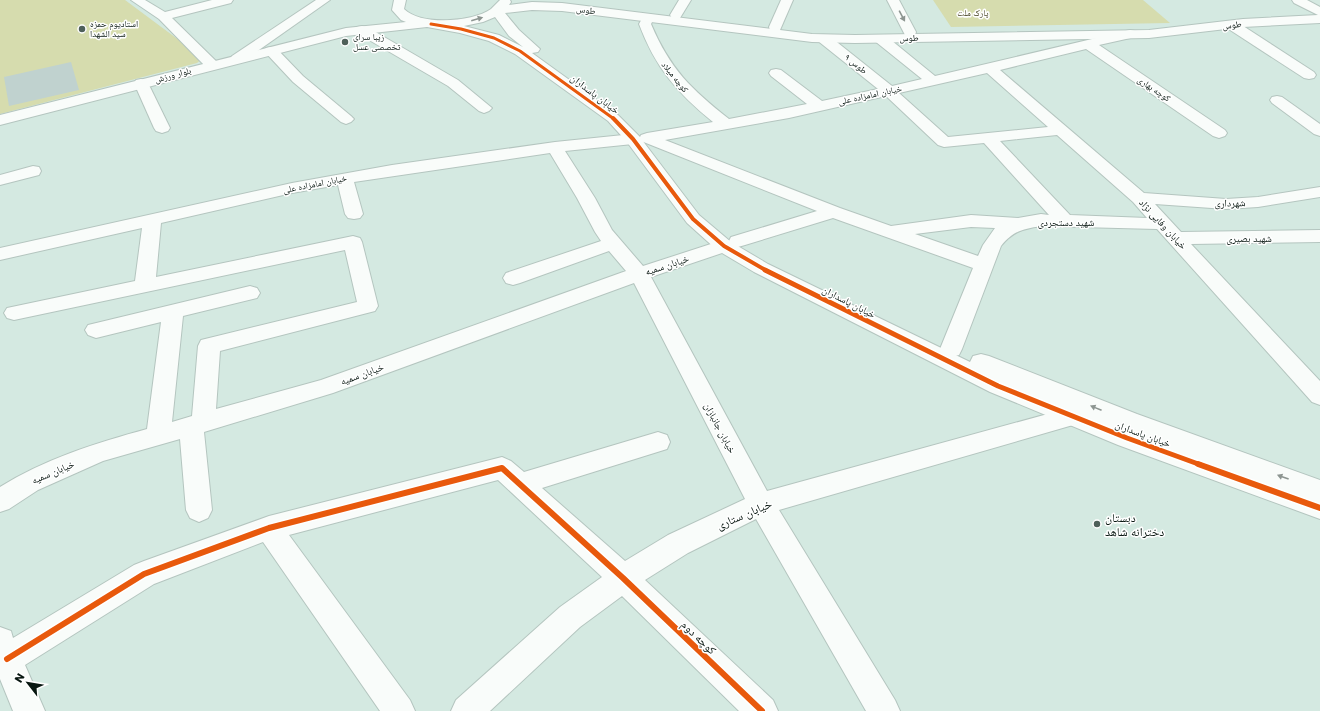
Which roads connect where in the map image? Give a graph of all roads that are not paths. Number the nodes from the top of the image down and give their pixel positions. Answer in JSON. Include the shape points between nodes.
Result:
{"nodes":[{"id":1,"x":137,"y":0,"type":"edge"},
{"id":2,"x":227,"y":0,"type":"edge"},
{"id":3,"x":324,"y":0,"type":"edge"},
{"id":4,"x":558,"y":0,"type":"edge"},
{"id":5,"x":685,"y":0,"type":"edge"},
{"id":6,"x":787,"y":0,"type":"edge"},
{"id":7,"x":893,"y":0,"type":"edge"},
{"id":8,"x":1298,"y":0,"type":"edge"},
{"id":9,"x":396,"y":4,"type":"edge"},
{"id":10,"x":500,"y":7,"type":"edge"},
{"id":11,"x":1315,"y":10,"type":"edge"},
{"id":12,"x":676,"y":15,"type":"junction"},
{"id":13,"x":163,"y":16,"type":"junction"},
{"id":14,"x":648,"y":18,"type":"junction"},
{"id":15,"x":1320,"y":19,"type":"edge"},
{"id":16,"x":429,"y":24,"type":"junction"},
{"id":17,"x":1232,"y":25,"type":"junction"},
{"id":18,"x":775,"y":27,"type":"junction"},
{"id":19,"x":362,"y":30,"type":"junction"},
{"id":20,"x":346,"y":32,"type":"junction"},
{"id":21,"x":910,"y":32,"type":"junction"},
{"id":22,"x":824,"y":38,"type":"junction"},
{"id":23,"x":881,"y":39,"type":"junction"},
{"id":24,"x":1089,"y":41,"type":"junction"},
{"id":25,"x":270,"y":51,"type":"junction"},
{"id":26,"x":237,"y":59,"type":"junction"},
{"id":27,"x":212,"y":65,"type":"junction"},
{"id":28,"x":990,"y":68,"type":"junction"},
{"id":29,"x":776,"y":73,"type":"dead end"},
{"id":30,"x":1309,"y":75,"type":"dead end"},
{"id":31,"x":933,"y":81,"type":"junction"},
{"id":32,"x":141,"y":83,"type":"junction"},
{"id":33,"x":888,"y":90,"type":"junction"},
{"id":34,"x":1277,"y":100,"type":"dead end"},
{"id":35,"x":819,"y":106,"type":"junction"},
{"id":36,"x":484,"y":108,"type":"dead end"},
{"id":37,"x":346,"y":119,"type":"dead end"},
{"id":38,"x":0,"y":120,"type":"edge"},
{"id":39,"x":724,"y":123,"type":"junction"},
{"id":40,"x":162,"y":128,"type":"dead end"},
{"id":41,"x":1061,"y":130,"type":"junction"},
{"id":42,"x":1320,"y":132,"type":"edge"},
{"id":43,"x":1219,"y":133,"type":"dead end"},
{"id":44,"x":640,"y":138,"type":"junction"},
{"id":45,"x":988,"y":138,"type":"junction"},
{"id":46,"x":555,"y":147,"type":"junction"},
{"id":47,"x":33,"y":171,"type":"dead end"},
{"id":48,"x":345,"y":178,"type":"junction"},
{"id":49,"x":0,"y":180,"type":"edge"},
{"id":50,"x":1320,"y":192,"type":"edge"},
{"id":51,"x":1139,"y":198,"type":"junction"},
{"id":52,"x":834,"y":212,"type":"junction"},
{"id":53,"x":354,"y":214,"type":"dead end"},
{"id":54,"x":152,"y":220,"type":"junction"},
{"id":55,"x":1065,"y":221,"type":"junction"},
{"id":56,"x":1018,"y":224,"type":"junction"},
{"id":57,"x":1164,"y":224,"type":"junction"},
{"id":58,"x":890,"y":231,"type":"junction"},
{"id":59,"x":1320,"y":236,"type":"edge"},
{"id":60,"x":1177,"y":238,"type":"junction"},
{"id":61,"x":613,"y":243,"type":"junction"},
{"id":62,"x":731,"y":243,"type":"junction"},
{"id":63,"x":0,"y":254,"type":"edge"},
{"id":64,"x":984,"y":265,"type":"junction"},
{"id":65,"x":639,"y":274,"type":"junction"},
{"id":66,"x":513,"y":278,"type":"dead end"},
{"id":67,"x":145,"y":285,"type":"junction"},
{"id":68,"x":250,"y":293,"type":"dead end"},
{"id":69,"x":172,"y":311,"type":"junction"},
{"id":70,"x":14,"y":313,"type":"dead end"},
{"id":71,"x":96,"y":330,"type":"dead end"},
{"id":72,"x":951,"y":349,"type":"junction"},
{"id":73,"x":1320,"y":396,"type":"edge"},
{"id":74,"x":1072,"y":416,"type":"junction"},
{"id":75,"x":197,"y":425,"type":"junction"},
{"id":76,"x":158,"y":436,"type":"junction"},
{"id":77,"x":658,"y":442,"type":"dead end"},
{"id":78,"x":520,"y":484,"type":"junction"},
{"id":79,"x":1320,"y":491,"type":"edge"},
{"id":80,"x":0,"y":501,"type":"edge"},
{"id":81,"x":761,"y":504,"type":"junction"},
{"id":82,"x":1320,"y":508,"type":"edge"},
{"id":83,"x":199,"y":510,"type":"dead end"},
{"id":84,"x":269,"y":528,"type":"junction"},
{"id":85,"x":623,"y":578,"type":"junction"},
{"id":86,"x":4,"y":651,"type":"edge"},
{"id":87,"x":29,"y":711,"type":"edge"},
{"id":88,"x":399,"y":711,"type":"edge"},
{"id":89,"x":467,"y":711,"type":"edge"},
{"id":90,"x":762,"y":711,"type":"edge"},
{"id":91,"x":884,"y":711,"type":"edge"}],
"edges":[{"from":1,"to":13,"type":"street"},
{"from":2,"to":13,"type":"street"},
{"from":3,"to":26,"type":"street"},
{"from":4,"to":12,"type":"street","name":"طوس"},
{"from":5,"to":12,"type":"street"},
{"from":6,"to":18,"type":"street"},
{"from":7,"to":21,"type":"street","one_way":true},
{"from":8,"to":11,"type":"street"},
{"from":9,"to":16,"type":"street","via":[[406,18]]},
{"from":9,"to":20,"type":"street","via":[[376,20]]},
{"from":10,"to":14,"type":"street","name":"طوس","via":[[562,7]]},
{"from":16,"to":10,"type":"street","name":"طوس","one_way":true,"via":[[464,22],[484,17]]},
{"from":10,"to":44,"type":"street","name":"خیابان پاسداران","via":[[514,33],[619,112]]},
{"from":11,"to":21,"type":"street","name":"طوس","via":[[1140,27]]},
{"from":12,"to":18,"type":"street","name":"طوس"},
{"from":13,"to":27,"type":"street"},
{"from":14,"to":22,"type":"street","name":"طوس"},
{"from":14,"to":39,"type":"street","name":"کوچه میلاد","via":[[645,24],[648,33],[670,74],[688,94]]},
{"from":15,"to":17,"type":"street","name":"طوس"},
{"from":16,"to":19,"type":"street"},
{"from":16,"to":44,"type":"street","name":"خیابان پاسداران","via":[[494,38],[520,51]]},
{"from":17,"to":24,"type":"street","name":"طوس","via":[[1130,34]]},
{"from":17,"to":30,"type":"street"},
{"from":18,"to":21,"type":"street","name":"طوس","via":[[852,33]]},
{"from":19,"to":20,"type":"street"},
{"from":19,"to":36,"type":"street","via":[[453,83]]},
{"from":20,"to":25,"type":"street","name":"بلوار ورزش"},
{"from":22,"to":23,"type":"street","name":"طوس"},
{"from":22,"to":33,"type":"street","name":"طوس ۹"},
{"from":23,"to":24,"type":"street","name":"طوس"},
{"from":23,"to":31,"type":"street"},
{"from":24,"to":28,"type":"street","name":"خیابان امامزاده علی"},
{"from":24,"to":43,"type":"street","name":"کوچه بهاری"},
{"from":25,"to":26,"type":"street","name":"بلوار ورزش"},
{"from":25,"to":37,"type":"street","via":[[298,79]]},
{"from":26,"to":27,"type":"street","name":"بلوار ورزش"},
{"from":27,"to":32,"type":"street","name":"بلوار ورزش"},
{"from":28,"to":31,"type":"street","name":"خیابان امامزاده علی"},
{"from":28,"to":41,"type":"street","name":"خیابان وفایی نژاد"},
{"from":29,"to":35,"type":"street"},
{"from":31,"to":33,"type":"street","name":"خیابان امامزاده علی"},
{"from":32,"to":38,"type":"street","name":"بلوار ورزش"},
{"from":32,"to":40,"type":"street"},
{"from":33,"to":35,"type":"street","name":"خیابان امامزاده علی"},
{"from":33,"to":45,"type":"street","name":"طوس ۹","via":[[944,142]]},
{"from":34,"to":42,"type":"street"},
{"from":35,"to":39,"type":"street","name":"خیابان امامزاده علی"},
{"from":39,"to":44,"type":"street","name":"خیابان امامزاده علی"},
{"from":41,"to":45,"type":"street","name":"طوس ۹"},
{"from":41,"to":51,"type":"street","name":"خیابان وفایی نژاد"},
{"from":44,"to":46,"type":"street","name":"خیابان امامزاده علی"},
{"from":44,"to":52,"type":"street"},
{"from":44,"to":62,"type":"street","name":"خیابان پاسداران","via":[[706,215],[723,230]]},
{"from":45,"to":55,"type":"street"},
{"from":46,"to":48,"type":"street","name":"خیابان امامزاده علی"},
{"from":46,"to":61,"type":"street","name":"خیابان جانبازان","via":[[604,232]]},
{"from":47,"to":49,"type":"street"},
{"from":48,"to":53,"type":"street"},
{"from":48,"to":54,"type":"street","name":"خیابان امامزاده علی"},
{"from":50,"to":51,"type":"street","name":"شهرداری","via":[[1258,202],[1226,204]]},
{"from":51,"to":57,"type":"street","name":"خیابان وفایی نژاد"},
{"from":52,"to":58,"type":"street"},
{"from":52,"to":62,"type":"street","name":"خیابان سمیه"},
{"from":54,"to":63,"type":"street","name":"خیابان امامزاده علی"},
{"from":54,"to":67,"type":"street"},
{"from":55,"to":56,"type":"street","name":"شهید دستجردی","via":[[1041,220]]},
{"from":55,"to":57,"type":"street","name":"شهید دستجردی"},
{"from":56,"to":58,"type":"street","via":[[971,221]]},
{"from":56,"to":64,"type":"street","name":"شهید دستجردی","via":[[1002,232],[992,245]]},
{"from":57,"to":60,"type":"street","name":"خیابان وفایی نژاد"},
{"from":58,"to":64,"type":"street"},
{"from":59,"to":60,"type":"street","name":"شهید بصیری"},
{"from":60,"to":73,"type":"street","name":"خیابان وفایی نژاد"},
{"from":61,"to":65,"type":"street","name":"خیابان جانبازان"},
{"from":61,"to":66,"type":"street"},
{"from":62,"to":65,"type":"street","name":"خیابان سمیه"},
{"from":62,"to":72,"type":"street","name":"خیابان پاسداران"},
{"from":62,"to":74,"type":"street","name":"خیابان پاسداران","via":[[761,268],[998,386]]},
{"from":64,"to":72,"type":"street","name":"شهید دستجردی"},
{"from":65,"to":75,"type":"street","name":"خیابان سمیه","via":[[325,388]]},
{"from":65,"to":81,"type":"street","name":"خیابان جانبازان"},
{"from":67,"to":70,"type":"street"},
{"from":67,"to":75,"type":"street","via":[[353,242],[368,306],[209,346]]},
{"from":68,"to":69,"type":"street"},
{"from":69,"to":71,"type":"street"},
{"from":69,"to":76,"type":"street"},
{"from":79,"to":72,"type":"street","name":"خیابان پاسداران","one_way":true,"via":[[1130,422]]},
{"from":74,"to":81,"type":"street","name":"خیابان ستاری"},
{"from":74,"to":82,"type":"street","name":"خیابان پاسداران"},
{"from":75,"to":76,"type":"street","name":"خیابان سمیه"},
{"from":75,"to":83,"type":"street"},
{"from":76,"to":80,"type":"street","name":"خیابان سمیه","via":[[97,453],[29,482]]},
{"from":77,"to":78,"type":"street"},
{"from":78,"to":84,"type":"street","name":"کوچه دوم","via":[[502,468]]},
{"from":78,"to":85,"type":"street","name":"کوچه دوم"},
{"from":81,"to":85,"type":"street","name":"خیابان ستاری","via":[[678,544]]},
{"from":81,"to":91,"type":"street","name":"خیابان جانبازان"},
{"from":84,"to":86,"type":"street","via":[[144,574]]},
{"from":84,"to":88,"type":"street"},
{"from":85,"to":89,"type":"street","name":"خیابان ستاری","via":[[570,617]]},
{"from":85,"to":90,"type":"street","name":"کوچه دوم"},
{"from":86,"to":87,"type":"street"}]}
